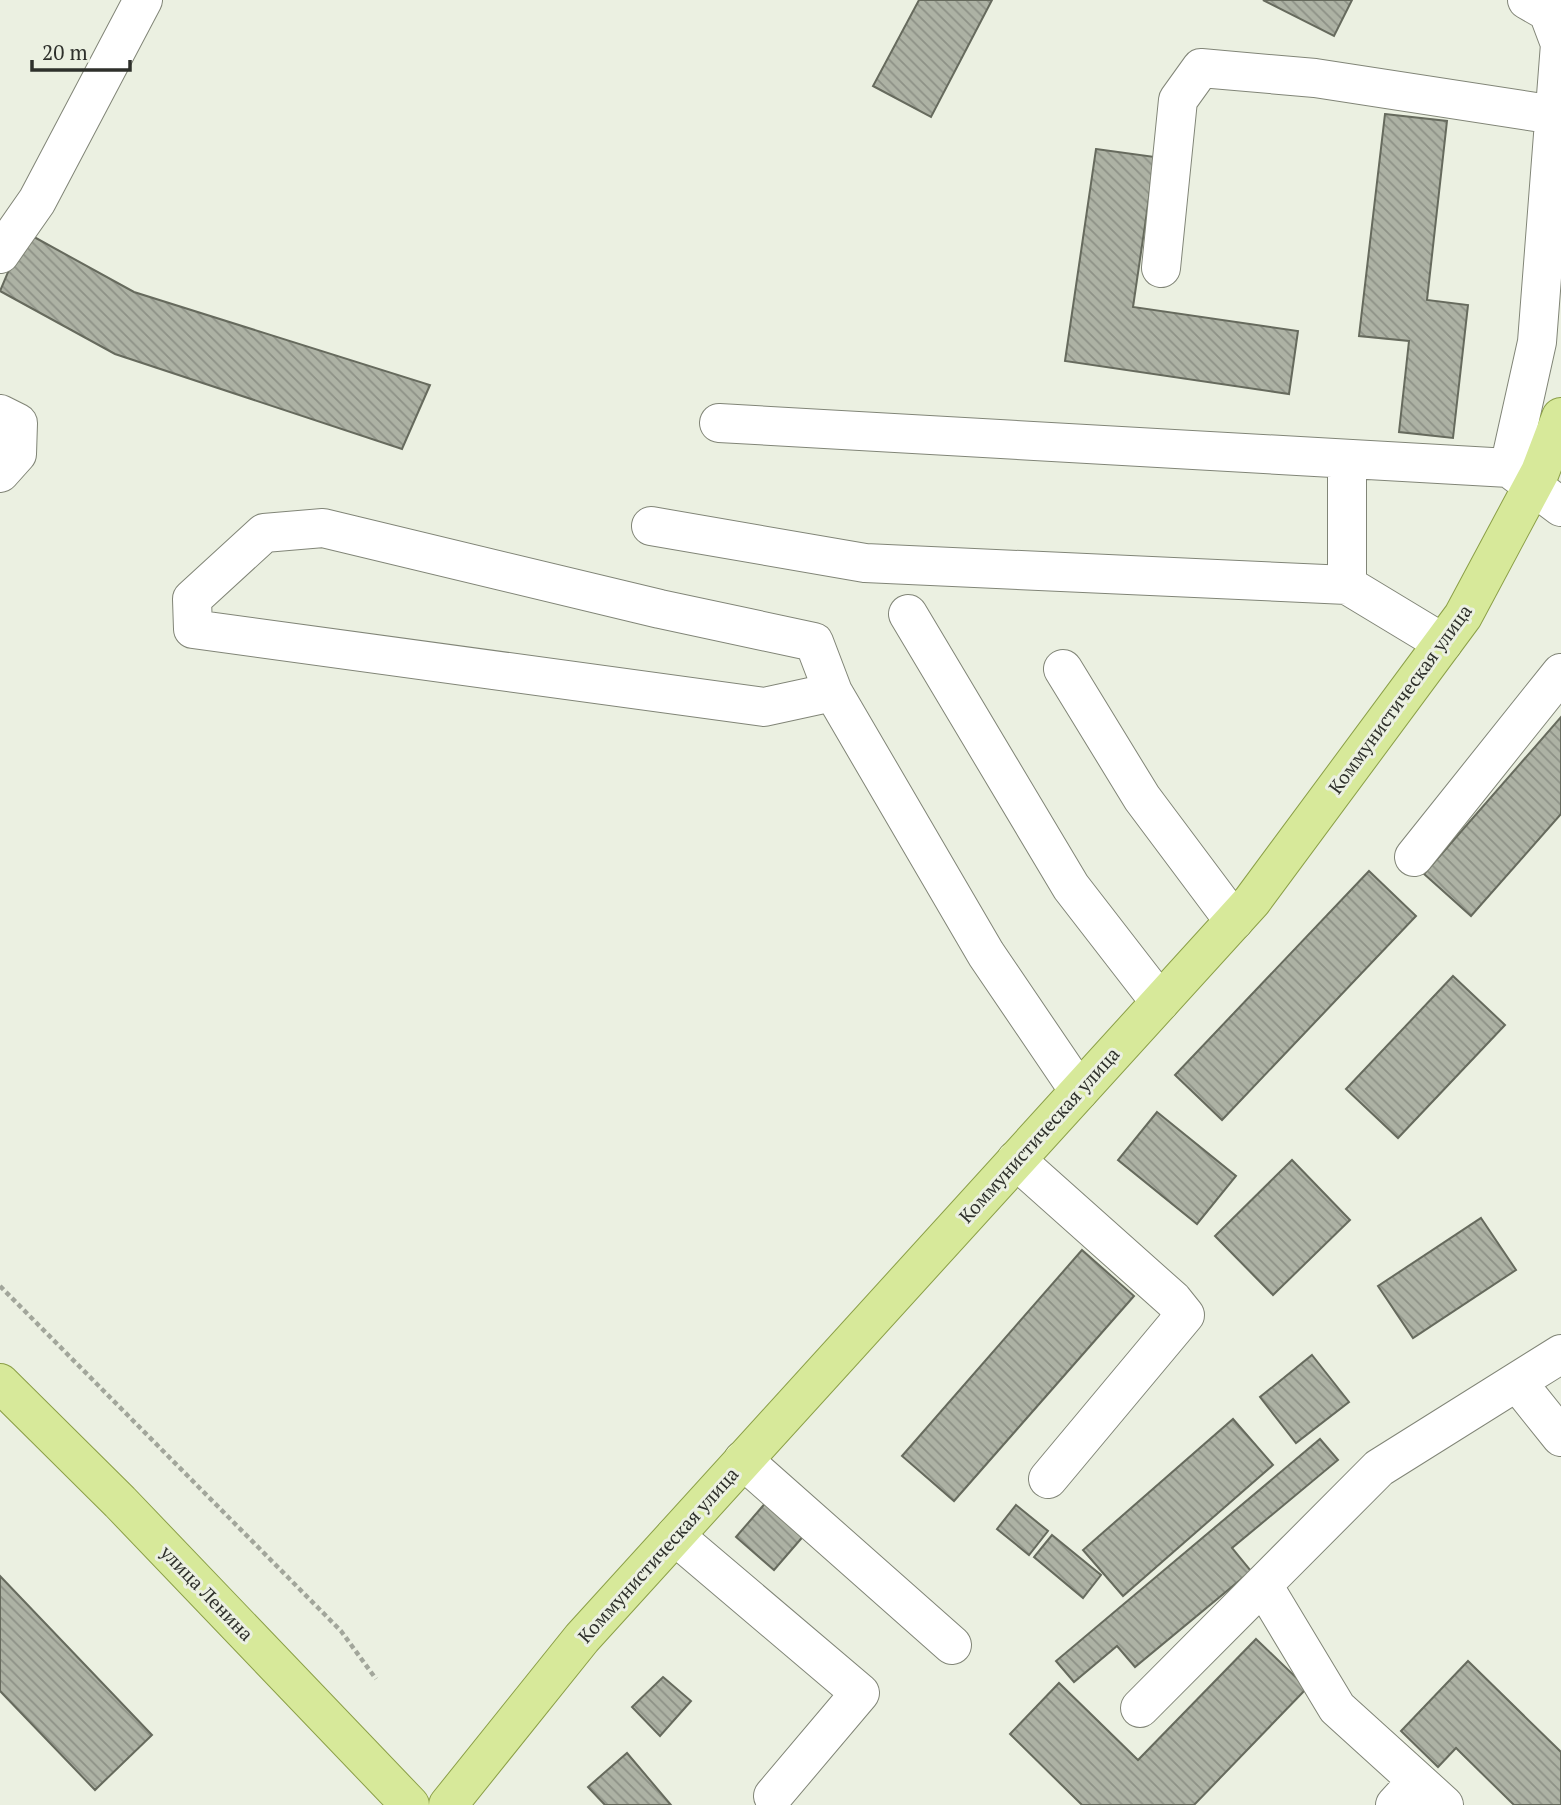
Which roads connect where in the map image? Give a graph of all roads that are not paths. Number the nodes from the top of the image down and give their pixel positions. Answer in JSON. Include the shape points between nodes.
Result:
{"nodes":[{"id":1,"x":143,"y":0,"type":"edge"},
{"id":2,"x":1528,"y":0,"type":"edge"},
{"id":3,"x":1555,"y":115,"type":"junction"},
{"id":4,"x":0,"y":254,"type":"edge"},
{"id":5,"x":1161,"y":268,"type":"dead end"},
{"id":6,"x":0,"y":414,"type":"edge"},
{"id":7,"x":1561,"y":417,"type":"edge"},
{"id":8,"x":719,"y":423,"type":"dead end"},
{"id":9,"x":1347,"y":459,"type":"junction"},
{"id":10,"x":0,"y":473,"type":"edge"},
{"id":11,"x":1534,"y":488,"type":"edge"},
{"id":12,"x":650,"y":526,"type":"dead end"},
{"id":13,"x":1347,"y":585,"type":"junction"},
{"id":14,"x":908,"y":614,"type":"dead end"},
{"id":15,"x":1443,"y":643,"type":"junction"},
{"id":16,"x":1063,"y":670,"type":"dead end"},
{"id":17,"x":1561,"y":673,"type":"edge"},
{"id":18,"x":833,"y":692,"type":"junction"},
{"id":19,"x":1414,"y":857,"type":"dead end"},
{"id":20,"x":1234,"y":921,"type":"junction"},
{"id":21,"x":1160,"y":1002,"type":"junction"},
{"id":22,"x":1079,"y":1091,"type":"junction"},
{"id":23,"x":1016,"y":1160,"type":"junction"},
{"id":24,"x":1561,"y":1354,"type":"edge"},
{"id":25,"x":1517,"y":1382,"type":"junction"},
{"id":26,"x":0,"y":1383,"type":"edge"},
{"id":27,"x":1561,"y":1437,"type":"edge"},
{"id":28,"x":743,"y":1460,"type":"junction"},
{"id":29,"x":1048,"y":1479,"type":"dead end"},
{"id":30,"x":674,"y":1536,"type":"junction"},
{"id":31,"x":1263,"y":1585,"type":"junction"},
{"id":32,"x":952,"y":1645,"type":"dead end"},
{"id":33,"x":1140,"y":1708,"type":"dead end"},
{"id":34,"x":773,"y":1796,"type":"dead end"},
{"id":35,"x":1419,"y":1797,"type":"edge"},
{"id":36,"x":410,"y":1805,"type":"edge"},
{"id":37,"x":448,"y":1805,"type":"edge"}],
"edges":[{"from":1,"to":4,"type":"lane","via":[[37,201]]},
{"from":2,"to":3,"type":"lane","via":[[1548,12],[1560,44]]},
{"from":3,"to":5,"type":"lane","via":[[1315,79],[1201,68],[1178,100]]},
{"from":3,"to":11,"type":"lane","via":[[1537,342]]},
{"from":6,"to":10,"type":"lane","via":[[18,423],[17,454]]},
{"from":7,"to":11,"type":"main road","name":"Коммунистическая улица"},
{"from":8,"to":9,"type":"lane"},
{"from":9,"to":11,"type":"lane"},
{"from":9,"to":13,"type":"lane"},
{"from":11,"to":15,"type":"main road","name":"Коммунистическая улица","via":[[1463,616]]},
{"from":12,"to":13,"type":"lane","via":[[865,563]]},
{"from":13,"to":15,"type":"lane"},
{"from":14,"to":21,"type":"lane","via":[[1070,887]]},
{"from":15,"to":20,"type":"main road","name":"Коммунистическая улица"},
{"from":16,"to":20,"type":"lane","via":[[1142,798]]},
{"from":17,"to":19,"type":"lane"},
{"from":18,"to":18,"type":"lane","via":[[814,642],[323,528],[264,533],[192,599],[193,629],[764,707]]},
{"from":18,"to":22,"type":"lane","via":[[986,954]]},
{"from":20,"to":21,"type":"main road","name":"Коммунистическая улица"},
{"from":21,"to":22,"type":"main road","name":"Коммунистическая улица"},
{"from":22,"to":23,"type":"main road","name":"Коммунистическая улица"},
{"from":23,"to":28,"type":"main road","name":"Коммунистическая улица"},
{"from":23,"to":29,"type":"lane","via":[[1185,1315]]},
{"from":24,"to":25,"type":"lane"},
{"from":25,"to":27,"type":"lane"},
{"from":25,"to":31,"type":"lane","via":[[1380,1468]]},
{"from":26,"to":36,"type":"main road","name":"улица Ленина"},
{"from":28,"to":30,"type":"main road","name":"Коммунистическая улица"},
{"from":28,"to":32,"type":"lane"},
{"from":30,"to":34,"type":"lane","via":[[860,1693]]},
{"from":30,"to":37,"type":"main road","name":"Коммунистическая улица","via":[[582,1638]]},
{"from":31,"to":33,"type":"lane"},
{"from":31,"to":35,"type":"lane","via":[[1336,1708]]}]}
